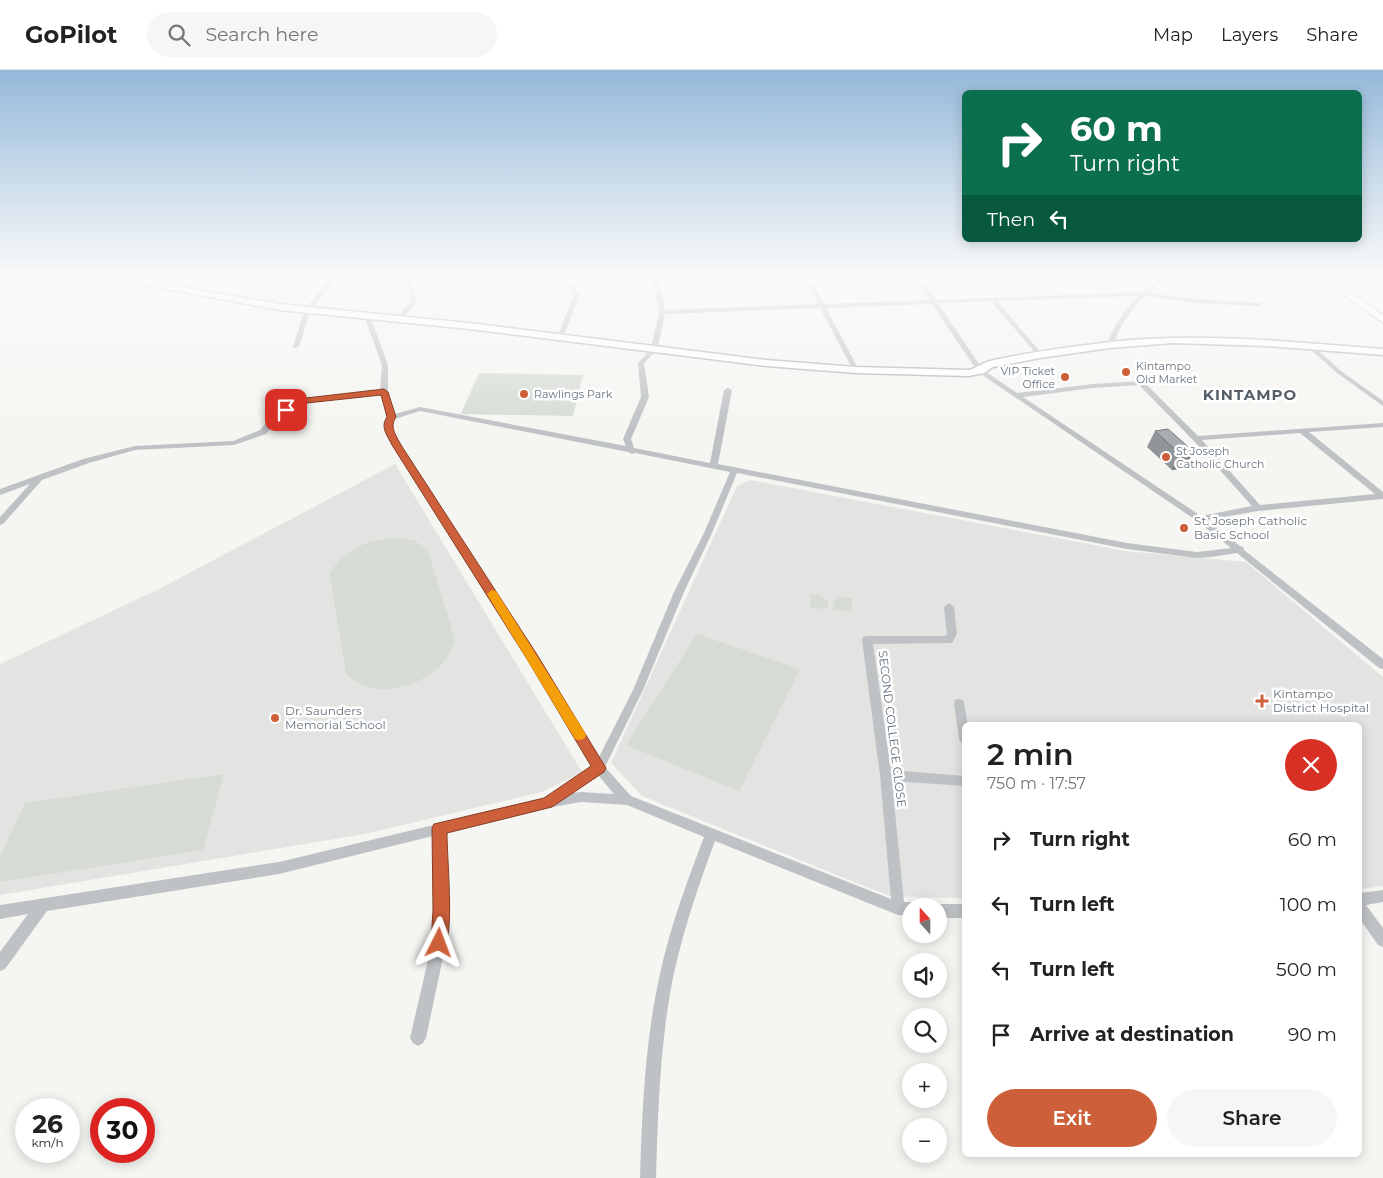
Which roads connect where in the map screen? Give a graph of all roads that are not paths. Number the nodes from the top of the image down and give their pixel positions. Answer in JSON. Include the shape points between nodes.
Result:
{"nodes":[{"id":1,"x":303,"y":327,"type":"edge"},
{"id":2,"x":371,"y":327,"type":"edge"},
{"id":3,"x":464,"y":327,"type":"edge"},
{"id":4,"x":564,"y":327,"type":"edge"},
{"id":5,"x":659,"y":327,"type":"edge"},
{"id":6,"x":833,"y":327,"type":"edge"},
{"id":7,"x":950,"y":327,"type":"edge"},
{"id":8,"x":1016,"y":327,"type":"edge"},
{"id":9,"x":1117,"y":327,"type":"edge"},
{"id":10,"x":560,"y":338,"type":"junction"},
{"id":11,"x":1110,"y":346,"type":"junction"},
{"id":12,"x":1310,"y":346,"type":"junction"},
{"id":13,"x":296,"y":348,"type":"dead end"},
{"id":14,"x":654,"y":350,"type":"junction"},
{"id":15,"x":1383,"y":352,"type":"edge"},
{"id":16,"x":1040,"y":354,"type":"junction"},
{"id":17,"x":856,"y":370,"type":"junction"},
{"id":18,"x":980,"y":371,"type":"junction"},
{"id":19,"x":1160,"y":382,"type":"dead end"},
{"id":20,"x":1141,"y":383,"type":"junction"},
{"id":21,"x":728,"y":390,"type":"dead end"},
{"id":22,"x":384,"y":392,"type":"junction"},
{"id":23,"x":1018,"y":395,"type":"junction"},
{"id":24,"x":1383,"y":404,"type":"edge"},
{"id":25,"x":392,"y":417,"type":"junction"},
{"id":26,"x":1383,"y":425,"type":"edge"},
{"id":27,"x":1301,"y":430,"type":"junction"},
{"id":28,"x":1196,"y":438,"type":"junction"},
{"id":29,"x":632,"y":452,"type":"junction"},
{"id":30,"x":713,"y":467,"type":"junction"},
{"id":31,"x":734,"y":471,"type":"junction"},
{"id":32,"x":42,"y":476,"type":"junction"},
{"id":33,"x":0,"y":492,"type":"edge"},
{"id":34,"x":1383,"y":496,"type":"edge"},
{"id":35,"x":1258,"y":508,"type":"junction"},
{"id":36,"x":1200,"y":519,"type":"junction"},
{"id":37,"x":0,"y":522,"type":"edge"},
{"id":38,"x":1240,"y":549,"type":"junction"},
{"id":39,"x":949,"y":607,"type":"dead end"},
{"id":40,"x":1383,"y":664,"type":"edge"},
{"id":41,"x":959,"y":703,"type":"dead end"},
{"id":42,"x":962,"y":722,"type":"edge"},
{"id":43,"x":599,"y":768,"type":"junction"},
{"id":44,"x":886,"y":775,"type":"junction"},
{"id":45,"x":962,"y":781,"type":"edge"},
{"id":46,"x":627,"y":800,"type":"junction"},
{"id":47,"x":547,"y":803,"type":"junction"},
{"id":48,"x":440,"y":828,"type":"junction"},
{"id":49,"x":711,"y":834,"type":"junction"},
{"id":50,"x":1383,"y":896,"type":"edge"},
{"id":51,"x":1362,"y":900,"type":"edge"},
{"id":52,"x":42,"y":905,"type":"junction"},
{"id":53,"x":898,"y":908,"type":"junction"},
{"id":54,"x":902,"y":908,"type":"edge"},
{"id":55,"x":948,"y":911,"type":"edge"},
{"id":56,"x":962,"y":911,"type":"edge"},
{"id":57,"x":1362,"y":911,"type":"edge"},
{"id":58,"x":0,"y":912,"type":"edge"},
{"id":59,"x":1383,"y":940,"type":"edge"},
{"id":60,"x":0,"y":964,"type":"edge"},
{"id":61,"x":418,"y":1038,"type":"dead end"},
{"id":62,"x":648,"y":1178,"type":"edge"}],
"edges":[{"from":1,"to":13,"type":"street"},
{"from":2,"to":22,"type":"street","via":[[385,365]]},
{"from":3,"to":10,"type":"main road"},
{"from":4,"to":10,"type":"street"},
{"from":5,"to":14,"type":"street"},
{"from":6,"to":17,"type":"street"},
{"from":7,"to":18,"type":"street"},
{"from":8,"to":16,"type":"street"},
{"from":9,"to":11,"type":"street"},
{"from":10,"to":14,"type":"main road"},
{"from":11,"to":12,"type":"main road","via":[[1173,340]]},
{"from":11,"to":16,"type":"main road"},
{"from":12,"to":15,"type":"main road"},
{"from":12,"to":24,"type":"street"},
{"from":14,"to":17,"type":"main road"},
{"from":14,"to":29,"type":"street","via":[[642,363],[645,398],[627,439]]},
{"from":16,"to":18,"type":"main road","via":[[990,364]]},
{"from":17,"to":18,"type":"main road","via":[[957,374]]},
{"from":18,"to":23,"type":"street"},
{"from":19,"to":20,"type":"street"},
{"from":20,"to":23,"type":"street","via":[[1062,388]]},
{"from":20,"to":28,"type":"street"},
{"from":21,"to":30,"type":"street"},
{"from":22,"to":25,"type":"street"},
{"from":22,"to":32,"type":"street","via":[[306,401],[286,410],[263,432],[234,443],[135,448]]},
{"from":23,"to":36,"type":"street"},
{"from":25,"to":29,"type":"street","via":[[420,410]]},
{"from":25,"to":43,"type":"street","via":[[388,427],[396,445]]},
{"from":26,"to":27,"type":"street"},
{"from":27,"to":28,"type":"street"},
{"from":27,"to":34,"type":"street"},
{"from":28,"to":35,"type":"street"},
{"from":29,"to":30,"type":"street"},
{"from":30,"to":31,"type":"street"},
{"from":31,"to":38,"type":"street","via":[[1127,546],[1199,556]]},
{"from":31,"to":43,"type":"street","via":[[638,690]]},
{"from":32,"to":33,"type":"street"},
{"from":32,"to":37,"type":"street"},
{"from":34,"to":35,"type":"street"},
{"from":35,"to":36,"type":"street"},
{"from":36,"to":38,"type":"street"},
{"from":38,"to":40,"type":"street"},
{"from":39,"to":44,"type":"street","name":"SECOND COLLEGE CLOSE","via":[[952,634],[948,640],[866,640]]},
{"from":41,"to":42,"type":"street"},
{"from":43,"to":46,"type":"street"},
{"from":43,"to":47,"type":"street"},
{"from":44,"to":45,"type":"street"},
{"from":44,"to":53,"type":"street","name":"SECOND COLLEGE CLOSE"},
{"from":46,"to":47,"type":"street","via":[[581,797]]},
{"from":46,"to":49,"type":"street"},
{"from":47,"to":48,"type":"street"},
{"from":48,"to":52,"type":"street","via":[[279,868]]},
{"from":48,"to":61,"type":"street","via":[[439,943]]},
{"from":49,"to":53,"type":"street"},
{"from":49,"to":62,"type":"street","via":[[680,921],[663,994],[650,1101]]},
{"from":50,"to":51,"type":"street"},
{"from":52,"to":58,"type":"street"},
{"from":52,"to":60,"type":"street"},
{"from":53,"to":54,"type":"street"},
{"from":55,"to":56,"type":"street"},
{"from":57,"to":59,"type":"street"}]}
